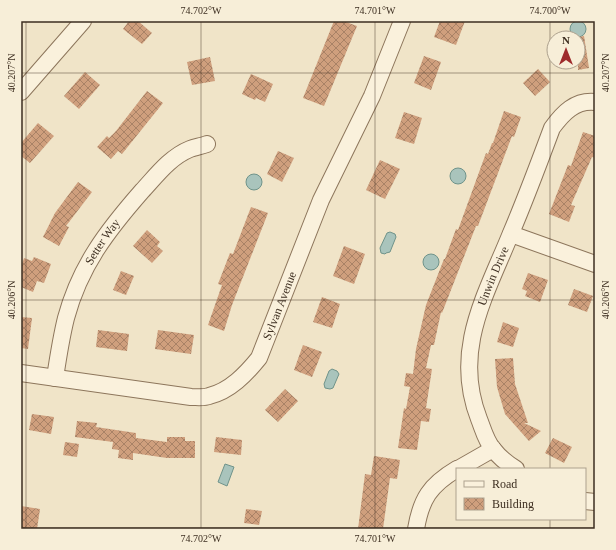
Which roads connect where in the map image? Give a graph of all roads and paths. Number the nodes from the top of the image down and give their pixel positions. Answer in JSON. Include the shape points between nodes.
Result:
{"nodes":[{"id":1,"x":83,"y":21,"type":"edge"},
{"id":2,"x":402,"y":21,"type":"edge"},
{"id":3,"x":21,"y":92,"type":"edge"},
{"id":4,"x":595,"y":102,"type":"edge"},
{"id":5,"x":208,"y":144,"type":"dead end"},
{"id":6,"x":511,"y":234,"type":"junction"},
{"id":7,"x":595,"y":264,"type":"edge"},
{"id":8,"x":21,"y":373,"type":"edge"},
{"id":9,"x":55,"y":378,"type":"junction"},
{"id":10,"x":493,"y":449,"type":"junction"},
{"id":11,"x":459,"y":468,"type":"edge"},
{"id":12,"x":515,"y":468,"type":"edge"},
{"id":13,"x":456,"y":470,"type":"edge"},
{"id":14,"x":416,"y":529,"type":"edge"}],
"edges":[{"from":1,"to":3,"type":"street"},
{"from":2,"to":9,"type":"street","name":"Sylvan Avenue","via":[[372,96],[318,206],[259,358],[248,373],[222,391],[209,396],[190,397]]},
{"from":4,"to":6,"type":"street","name":"Unwin Drive","via":[[579,103],[569,108],[552,128]]},
{"from":5,"to":9,"type":"street","name":"Setter Way","via":[[188,150],[168,163],[100,243],[86,266],[74,294],[66,319]]},
{"from":6,"to":7,"type":"street"},
{"from":6,"to":10,"type":"street","name":"Unwin Drive","via":[[476,320],[468,359],[476,412]]},
{"from":8,"to":9,"type":"street","name":"Sylvan Avenue"},
{"from":10,"to":11,"type":"street"},
{"from":10,"to":12,"type":"street","name":"Unwin Drive"},
{"from":13,"to":14,"type":"street","via":[[428,493],[419,513]]}]}
